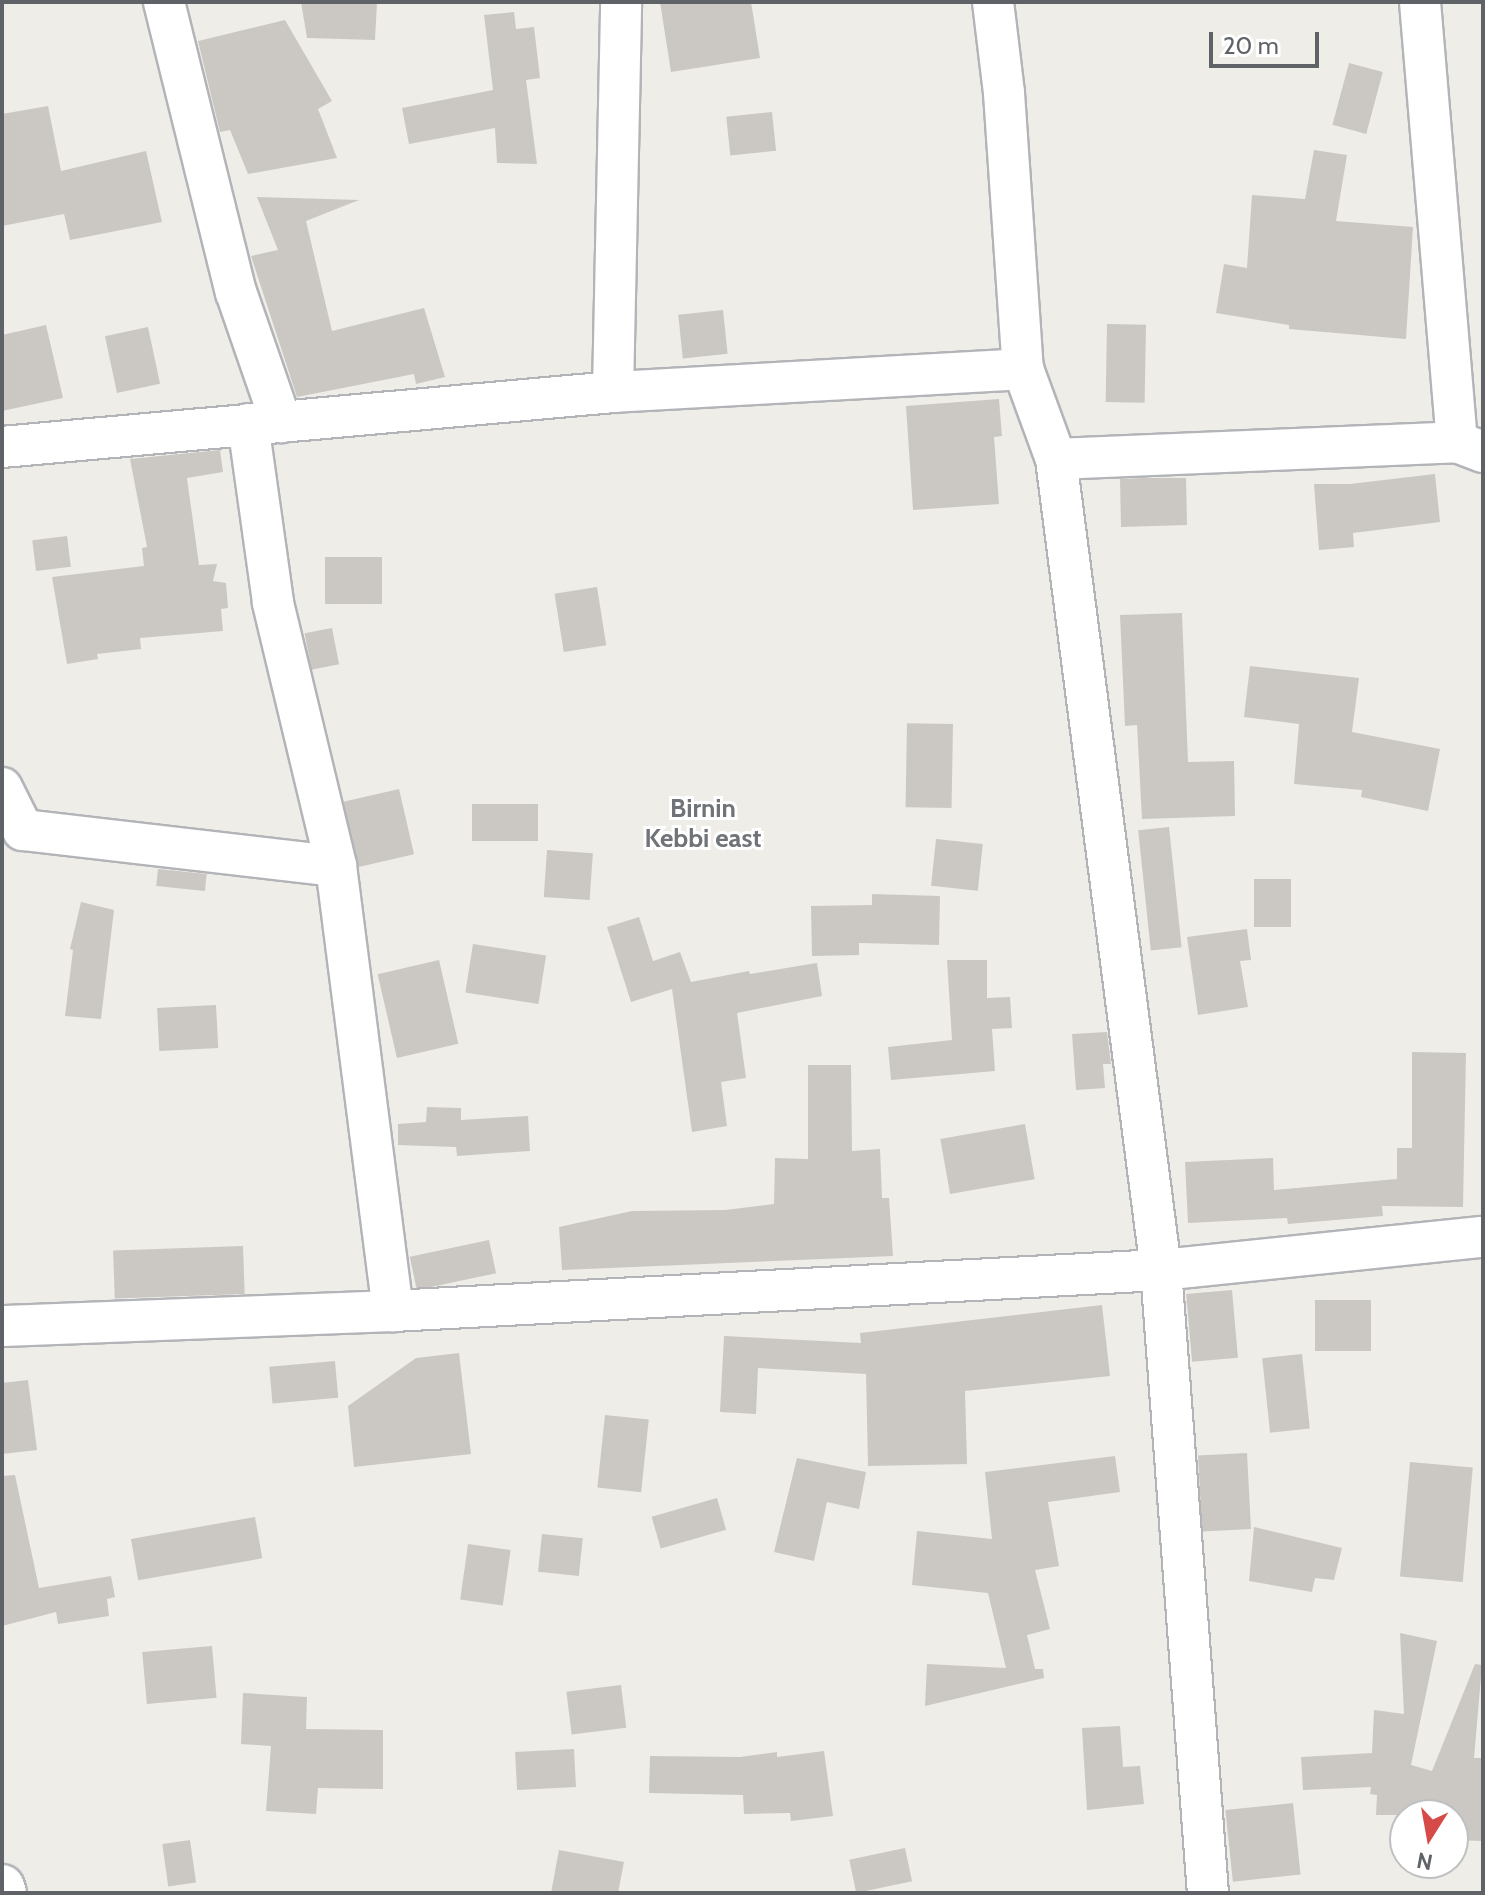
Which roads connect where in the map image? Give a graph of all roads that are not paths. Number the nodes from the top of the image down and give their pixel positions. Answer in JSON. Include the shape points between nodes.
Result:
{"nodes":[{"id":1,"x":164,"y":2,"type":"edge"},
{"id":2,"x":621,"y":2,"type":"edge"},
{"id":3,"x":993,"y":2,"type":"edge"},
{"id":4,"x":1420,"y":2,"type":"edge"},
{"id":5,"x":1023,"y":369,"type":"junction"},
{"id":6,"x":613,"y":392,"type":"junction"},
{"id":7,"x":264,"y":423,"type":"junction"},
{"id":8,"x":2,"y":447,"type":"edge"},
{"id":9,"x":1470,"y":447,"type":"edge"},
{"id":10,"x":1056,"y":459,"type":"junction"},
{"id":11,"x":2,"y":788,"type":"edge"},
{"id":12,"x":336,"y":866,"type":"junction"},
{"id":13,"x":1483,"y":1237,"type":"edge"},
{"id":14,"x":1161,"y":1270,"type":"junction"},
{"id":15,"x":393,"y":1311,"type":"junction"},
{"id":16,"x":2,"y":1326,"type":"edge"},
{"id":17,"x":2,"y":1887,"type":"edge"},
{"id":18,"x":4,"y":1893,"type":"edge"},
{"id":19,"x":1208,"y":1893,"type":"edge"}],
"edges":[{"from":1,"to":7,"type":"street"},
{"from":2,"to":6,"type":"street"},
{"from":3,"to":5,"type":"street"},
{"from":4,"to":9,"type":"street"},
{"from":5,"to":6,"type":"street"},
{"from":5,"to":10,"type":"street"},
{"from":6,"to":7,"type":"street"},
{"from":7,"to":8,"type":"street"},
{"from":7,"to":12,"type":"street","via":[[273,603]]},
{"from":9,"to":10,"type":"street"},
{"from":10,"to":14,"type":"street"},
{"from":11,"to":12,"type":"street","via":[[23,830]]},
{"from":12,"to":15,"type":"street"},
{"from":13,"to":14,"type":"street"},
{"from":14,"to":15,"type":"street"},
{"from":14,"to":19,"type":"street"},
{"from":15,"to":16,"type":"street"},
{"from":17,"to":18,"type":"street"}]}
